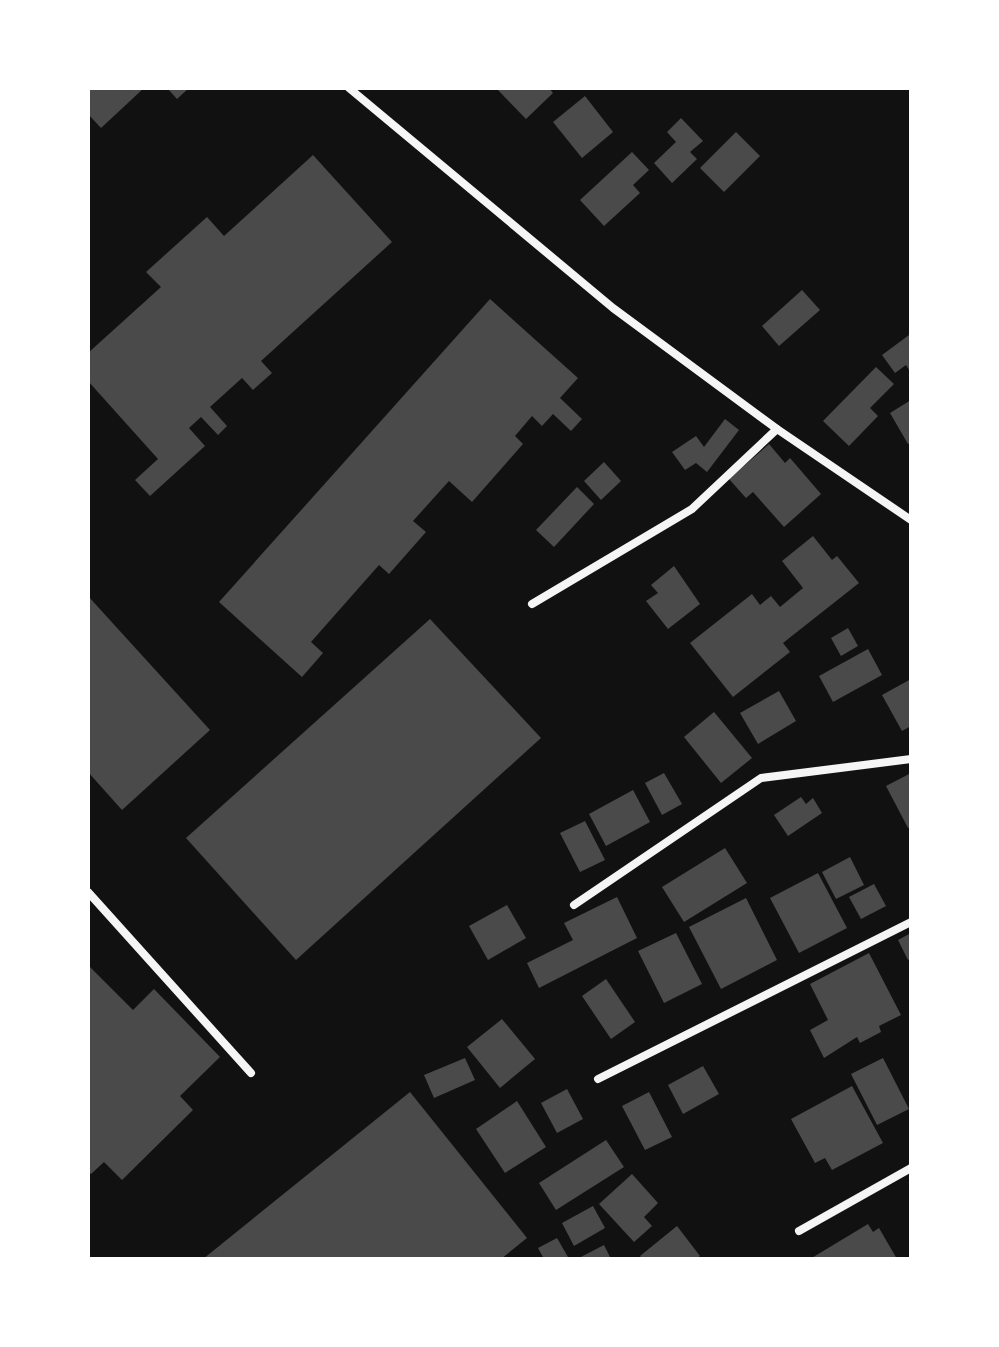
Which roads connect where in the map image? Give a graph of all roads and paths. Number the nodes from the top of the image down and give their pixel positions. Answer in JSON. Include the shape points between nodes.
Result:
{"nodes":[{"id":1,"x":349,"y":88,"type":"edge"},
{"id":2,"x":777,"y":429,"type":"junction"},
{"id":3,"x":911,"y":520,"type":"edge"},
{"id":4,"x":532,"y":604,"type":"dead end"},
{"id":5,"x":911,"y":759,"type":"edge"},
{"id":6,"x":88,"y":892,"type":"edge"},
{"id":7,"x":574,"y":905,"type":"dead end"},
{"id":8,"x":911,"y":922,"type":"edge"},
{"id":9,"x":251,"y":1073,"type":"dead end"},
{"id":10,"x":598,"y":1079,"type":"dead end"},
{"id":11,"x":911,"y":1168,"type":"edge"},
{"id":12,"x":799,"y":1231,"type":"dead end"}],
"edges":[{"from":1,"to":2,"type":"street","via":[[613,308]]},
{"from":2,"to":3,"type":"street"},
{"from":2,"to":4,"type":"street","via":[[692,509]]},
{"from":5,"to":7,"type":"street","via":[[761,778]]},
{"from":6,"to":9,"type":"street"},
{"from":8,"to":10,"type":"street"},
{"from":11,"to":12,"type":"street"}]}
